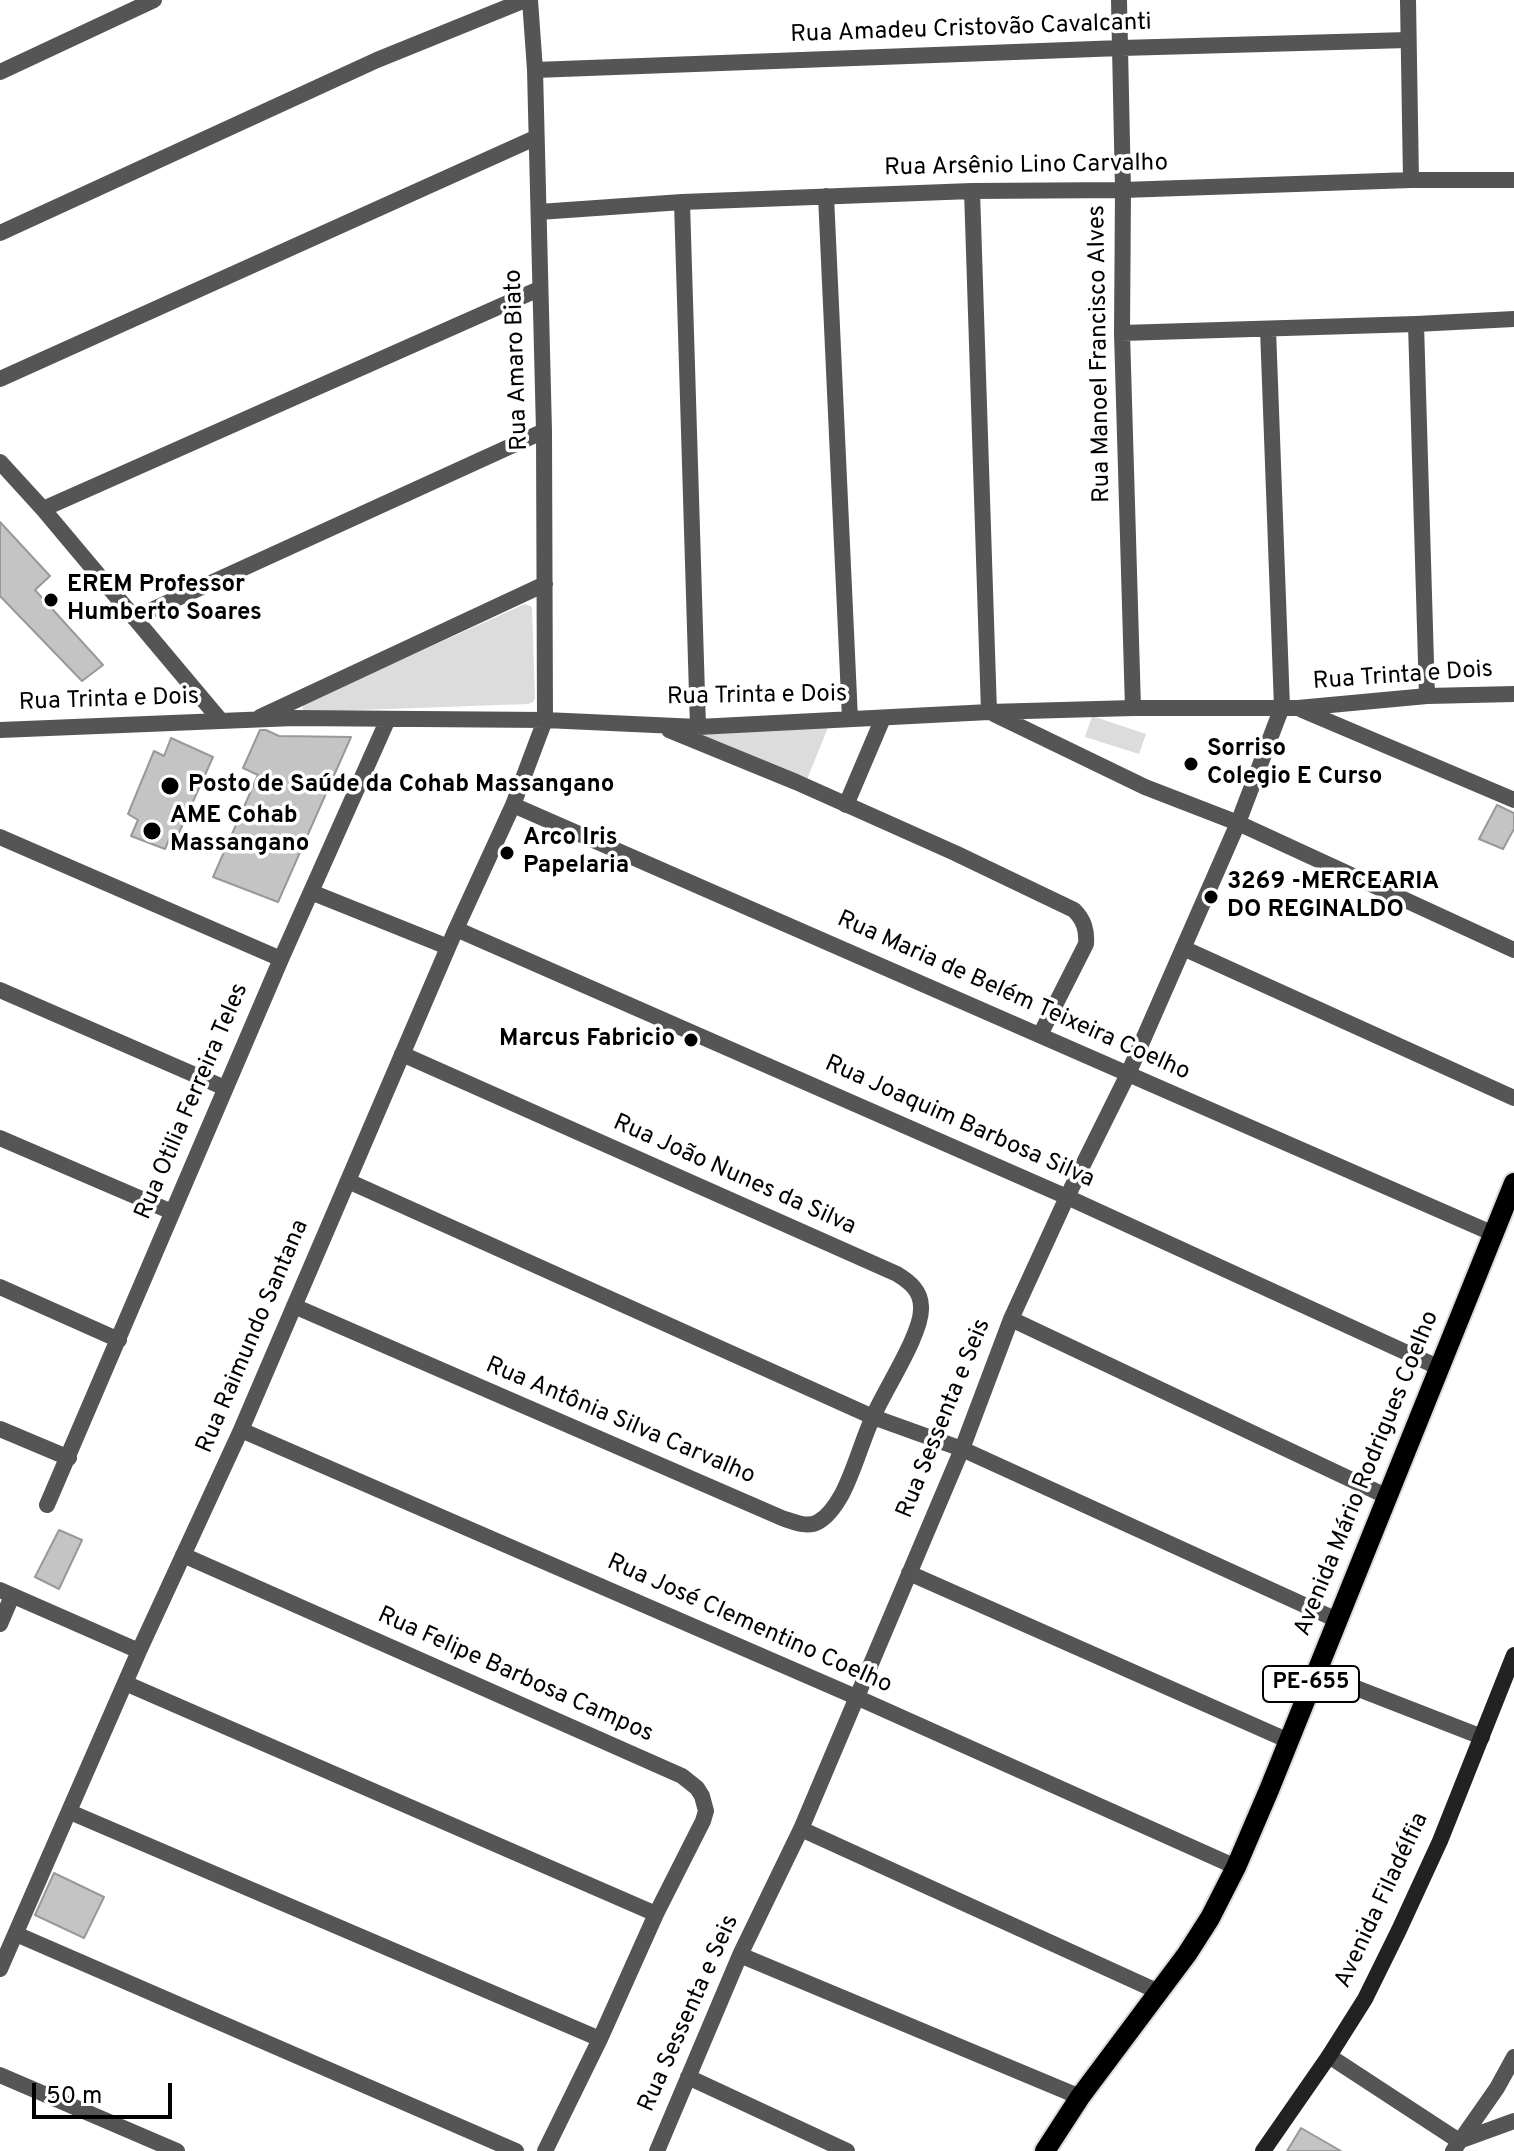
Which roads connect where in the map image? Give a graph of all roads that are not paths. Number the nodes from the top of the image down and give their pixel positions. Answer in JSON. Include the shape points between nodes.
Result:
{"nodes":[{"id":1,"x":154,"y":0,"type":"edge"},
{"id":2,"x":527,"y":0,"type":"edge"},
{"id":3,"x":1119,"y":0,"type":"edge"},
{"id":4,"x":1408,"y":0,"type":"edge"},
{"id":5,"x":1408,"y":40,"type":"junction"},
{"id":6,"x":1121,"y":48,"type":"junction"},
{"id":7,"x":535,"y":70,"type":"junction"},
{"id":8,"x":0,"y":72,"type":"edge"},
{"id":9,"x":535,"y":138,"type":"junction"},
{"id":10,"x":1411,"y":180,"type":"junction"},
{"id":11,"x":1514,"y":180,"type":"edge"},
{"id":12,"x":1123,"y":190,"type":"junction"},
{"id":13,"x":972,"y":191,"type":"junction"},
{"id":14,"x":826,"y":196,"type":"junction"},
{"id":15,"x":682,"y":202,"type":"junction"},
{"id":16,"x":539,"y":212,"type":"junction"},
{"id":17,"x":0,"y":233,"type":"edge"},
{"id":18,"x":539,"y":289,"type":"junction"},
{"id":19,"x":1514,"y":319,"type":"edge"},
{"id":20,"x":1416,"y":324,"type":"junction"},
{"id":21,"x":1268,"y":329,"type":"junction"},
{"id":22,"x":1122,"y":333,"type":"junction"},
{"id":23,"x":0,"y":379,"type":"edge"},
{"id":24,"x":544,"y":431,"type":"junction"},
{"id":25,"x":0,"y":462,"type":"edge"},
{"id":26,"x":43,"y":509,"type":"junction"},
{"id":27,"x":545,"y":584,"type":"junction"},
{"id":28,"x":134,"y":618,"type":"junction"},
{"id":29,"x":1514,"y":694,"type":"edge"},
{"id":30,"x":1427,"y":696,"type":"junction"},
{"id":31,"x":1133,"y":708,"type":"junction"},
{"id":32,"x":1290,"y":708,"type":"junction"},
{"id":33,"x":989,"y":712,"type":"junction"},
{"id":34,"x":883,"y":718,"type":"junction"},
{"id":35,"x":388,"y":719,"type":"junction"},
{"id":36,"x":850,"y":719,"type":"junction"},
{"id":37,"x":254,"y":720,"type":"junction"},
{"id":38,"x":545,"y":720,"type":"junction"},
{"id":39,"x":221,"y":721,"type":"junction"},
{"id":40,"x":653,"y":723,"type":"junction"},
{"id":41,"x":698,"y":727,"type":"junction"},
{"id":42,"x":0,"y":730,"type":"edge"},
{"id":43,"x":1514,"y":800,"type":"edge"},
{"id":44,"x":513,"y":805,"type":"junction"},
{"id":45,"x":846,"y":805,"type":"junction"},
{"id":46,"x":1238,"y":823,"type":"junction"},
{"id":47,"x":0,"y":837,"type":"edge"},
{"id":48,"x":311,"y":892,"type":"junction"},
{"id":49,"x":456,"y":929,"type":"junction"},
{"id":50,"x":448,"y":947,"type":"junction"},
{"id":51,"x":1183,"y":948,"type":"junction"},
{"id":52,"x":1514,"y":950,"type":"edge"},
{"id":53,"x":281,"y":959,"type":"junction"},
{"id":54,"x":0,"y":990,"type":"edge"},
{"id":55,"x":1040,"y":1035,"type":"junction"},
{"id":56,"x":402,"y":1054,"type":"junction"},
{"id":57,"x":1128,"y":1074,"type":"junction"},
{"id":58,"x":225,"y":1088,"type":"junction"},
{"id":59,"x":1514,"y":1098,"type":"edge"},
{"id":60,"x":0,"y":1138,"type":"edge"},
{"id":61,"x":348,"y":1181,"type":"junction"},
{"id":62,"x":1514,"y":1183,"type":"edge"},
{"id":63,"x":1067,"y":1197,"type":"junction"},
{"id":64,"x":172,"y":1212,"type":"junction"},
{"id":65,"x":1494,"y":1234,"type":"junction"},
{"id":66,"x":0,"y":1287,"type":"edge"},
{"id":67,"x":294,"y":1306,"type":"junction"},
{"id":68,"x":1011,"y":1319,"type":"junction"},
{"id":69,"x":119,"y":1340,"type":"junction"},
{"id":70,"x":1440,"y":1368,"type":"junction"},
{"id":71,"x":873,"y":1417,"type":"junction"},
{"id":72,"x":0,"y":1429,"type":"edge"},
{"id":73,"x":241,"y":1430,"type":"junction"},
{"id":74,"x":962,"y":1449,"type":"junction"},
{"id":75,"x":69,"y":1458,"type":"junction"},
{"id":76,"x":1388,"y":1497,"type":"junction"},
{"id":77,"x":47,"y":1505,"type":"dead end"},
{"id":78,"x":183,"y":1555,"type":"junction"},
{"id":79,"x":909,"y":1573,"type":"junction"},
{"id":80,"x":6,"y":1593,"type":"edge"},
{"id":81,"x":1337,"y":1620,"type":"junction"},
{"id":82,"x":0,"y":1624,"type":"edge"},
{"id":83,"x":139,"y":1651,"type":"junction"},
{"id":84,"x":1514,"y":1655,"type":"edge"},
{"id":85,"x":1315,"y":1672,"type":"junction"},
{"id":86,"x":125,"y":1683,"type":"junction"},
{"id":87,"x":1507,"y":1693,"type":"edge"},
{"id":88,"x":856,"y":1697,"type":"junction"},
{"id":89,"x":1482,"y":1737,"type":"junction"},
{"id":90,"x":1289,"y":1741,"type":"junction"},
{"id":91,"x":70,"y":1812,"type":"junction"},
{"id":92,"x":801,"y":1829,"type":"junction"},
{"id":93,"x":1236,"y":1867,"type":"junction"},
{"id":94,"x":656,"y":1914,"type":"junction"},
{"id":95,"x":16,"y":1934,"type":"junction"},
{"id":96,"x":740,"y":1955,"type":"junction"},
{"id":97,"x":0,"y":1969,"type":"edge"},
{"id":98,"x":1159,"y":1992,"type":"junction"},
{"id":99,"x":600,"y":2039,"type":"junction"},
{"id":100,"x":1329,"y":2056,"type":"junction"},
{"id":101,"x":1514,"y":2057,"type":"edge"},
{"id":102,"x":0,"y":2075,"type":"edge"},
{"id":103,"x":688,"y":2077,"type":"junction"},
{"id":104,"x":1080,"y":2097,"type":"junction"},
{"id":105,"x":1514,"y":2121,"type":"edge"},
{"id":106,"x":1456,"y":2146,"type":"edge"},
{"id":107,"x":177,"y":2151,"type":"edge"},
{"id":108,"x":516,"y":2151,"type":"edge"},
{"id":109,"x":545,"y":2151,"type":"edge"},
{"id":110,"x":657,"y":2151,"type":"edge"},
{"id":111,"x":847,"y":2151,"type":"edge"},
{"id":112,"x":1045,"y":2151,"type":"edge"},
{"id":113,"x":1263,"y":2151,"type":"edge"}],
"edges":[{"from":1,"to":8,"type":"street","via":[[113,10]]},
{"from":2,"to":7,"type":"street","name":"Rua Amaro Biato"},
{"from":2,"to":17,"type":"street","via":[[377,60]]},
{"from":3,"to":6,"type":"street","name":"Rua Manoel Francisco Alves"},
{"from":4,"to":5,"type":"street"},
{"from":5,"to":6,"type":"street","name":"Rua Amadeu Cristovão Cavalcanti"},
{"from":5,"to":10,"type":"street"},
{"from":6,"to":7,"type":"street","name":"Rua Amadeu Cristovão Cavalcanti"},
{"from":6,"to":12,"type":"street","name":"Rua Manoel Francisco Alves"},
{"from":7,"to":9,"type":"street","name":"Rua Amaro Biato"},
{"from":9,"to":16,"type":"street","name":"Rua Amaro Biato"},
{"from":9,"to":23,"type":"street"},
{"from":10,"to":11,"type":"street","name":"Rua Arsênio Lino Carvalho"},
{"from":10,"to":12,"type":"street","name":"Rua Arsênio Lino Carvalho"},
{"from":12,"to":13,"type":"street","name":"Rua Arsênio Lino Carvalho"},
{"from":12,"to":22,"type":"street","name":"Rua Manoel Francisco Alves"},
{"from":13,"to":14,"type":"street","name":"Rua Arsênio Lino Carvalho"},
{"from":13,"to":33,"type":"street"},
{"from":14,"to":15,"type":"street","name":"Rua Arsênio Lino Carvalho"},
{"from":14,"to":36,"type":"street"},
{"from":15,"to":16,"type":"street","name":"Rua Arsênio Lino Carvalho"},
{"from":15,"to":41,"type":"street"},
{"from":16,"to":18,"type":"street","name":"Rua Amaro Biato"},
{"from":18,"to":24,"type":"street","name":"Rua Amaro Biato"},
{"from":18,"to":26,"type":"street"},
{"from":19,"to":20,"type":"street"},
{"from":20,"to":21,"type":"street"},
{"from":20,"to":30,"type":"street"},
{"from":21,"to":22,"type":"street"},
{"from":21,"to":32,"type":"street"},
{"from":22,"to":31,"type":"street","name":"Rua Manoel Francisco Alves"},
{"from":24,"to":27,"type":"street","name":"Rua Amaro Biato"},
{"from":24,"to":28,"type":"street"},
{"from":25,"to":26,"type":"street"},
{"from":26,"to":28,"type":"street"},
{"from":27,"to":37,"type":"street"},
{"from":27,"to":38,"type":"street","name":"Rua Amaro Biato"},
{"from":28,"to":39,"type":"street"},
{"from":29,"to":30,"type":"street","name":"Rua Trinta e Dois"},
{"from":30,"to":32,"type":"street","name":"Rua Trinta e Dois"},
{"from":31,"to":32,"type":"street","name":"Rua Trinta e Dois"},
{"from":31,"to":33,"type":"street","name":"Rua Trinta e Dois"},
{"from":32,"to":43,"type":"street"},
{"from":32,"to":46,"type":"street","name":"Rua Sessenta e Seis"},
{"from":33,"to":34,"type":"street","name":"Rua Trinta e Dois"},
{"from":33,"to":46,"type":"street","via":[[1145,787]]},
{"from":34,"to":36,"type":"street","name":"Rua Trinta e Dois"},
{"from":34,"to":45,"type":"street"},
{"from":35,"to":37,"type":"street","name":"Rua Trinta e Dois"},
{"from":35,"to":38,"type":"street","name":"Rua Trinta e Dois"},
{"from":35,"to":48,"type":"street","name":"Rua Otilia Ferreira Teles"},
{"from":36,"to":41,"type":"street","name":"Rua Trinta e Dois"},
{"from":37,"to":39,"type":"street","name":"Rua Trinta e Dois"},
{"from":38,"to":40,"type":"street","name":"Rua Trinta e Dois"},
{"from":38,"to":44,"type":"street","name":"Rua Raimundo Santana"},
{"from":39,"to":42,"type":"street","name":"Rua Trinta e Dois"},
{"from":40,"to":41,"type":"street","name":"Rua Trinta e Dois"},
{"from":40,"to":45,"type":"street"},
{"from":44,"to":49,"type":"street","name":"Rua Raimundo Santana"},
{"from":44,"to":55,"type":"street","name":"Rua Maria de Belém Teixeira Coelho"},
{"from":45,"to":55,"type":"street","via":[[1080,916],[1086,944]]},
{"from":46,"to":51,"type":"street","name":"Rua Sessenta e Seis"},
{"from":46,"to":52,"type":"street"},
{"from":47,"to":53,"type":"street"},
{"from":48,"to":50,"type":"street"},
{"from":48,"to":53,"type":"street","name":"Rua Otilia Ferreira Teles"},
{"from":49,"to":50,"type":"street","name":"Rua Raimundo Santana"},
{"from":49,"to":63,"type":"street","name":"Rua Joaquim Barbosa Silva"},
{"from":50,"to":56,"type":"street","name":"Rua Raimundo Santana"},
{"from":51,"to":57,"type":"street","name":"Rua Sessenta e Seis"},
{"from":51,"to":59,"type":"street"},
{"from":53,"to":58,"type":"street","name":"Rua Otilia Ferreira Teles"},
{"from":54,"to":58,"type":"street"},
{"from":55,"to":57,"type":"street","name":"Rua Maria de Belém Teixeira Coelho"},
{"from":56,"to":61,"type":"street","name":"Rua Raimundo Santana"},
{"from":56,"to":71,"type":"street","name":"Rua João Nunes da Silva","via":[[906,1280],[917,1290],[921,1317]]},
{"from":57,"to":63,"type":"street","name":"Rua Sessenta e Seis"},
{"from":57,"to":65,"type":"street","name":"Rua Maria de Belém Teixeira Coelho"},
{"from":58,"to":64,"type":"street","name":"Rua Otilia Ferreira Teles"},
{"from":60,"to":64,"type":"street"},
{"from":61,"to":67,"type":"street","name":"Rua Raimundo Santana"},
{"from":61,"to":71,"type":"street"},
{"from":62,"to":65,"type":"main road","name":"Avenida Mário Rodrigues Coelho","number":"PE-655"},
{"from":63,"to":68,"type":"street","name":"Rua Sessenta e Seis"},
{"from":63,"to":70,"type":"street","name":"Rua Joaquim Barbosa Silva"},
{"from":64,"to":69,"type":"street","name":"Rua Otilia Ferreira Teles"},
{"from":65,"to":70,"type":"main road","name":"Avenida Mário Rodrigues Coelho","number":"PE-655"},
{"from":66,"to":69,"type":"street"},
{"from":67,"to":71,"type":"street","name":"Rua Antônia Silva Carvalho","via":[[801,1524],[814,1524],[830,1513]]},
{"from":67,"to":73,"type":"street","name":"Rua Raimundo Santana"},
{"from":68,"to":74,"type":"street","name":"Rua Sessenta e Seis"},
{"from":68,"to":76,"type":"street"},
{"from":69,"to":75,"type":"street","name":"Rua Otilia Ferreira Teles"},
{"from":70,"to":76,"type":"main road","name":"Avenida Mário Rodrigues Coelho","number":"PE-655"},
{"from":71,"to":74,"type":"street"},
{"from":72,"to":75,"type":"street"},
{"from":73,"to":78,"type":"street","name":"Rua Raimundo Santana"},
{"from":73,"to":88,"type":"street","name":"Rua José Clementino Coelho"},
{"from":74,"to":79,"type":"street","name":"Rua Sessenta e Seis"},
{"from":74,"to":81,"type":"street"},
{"from":75,"to":77,"type":"street","name":"Rua Otilia Ferreira Teles"},
{"from":76,"to":81,"type":"main road","name":"Avenida Mário Rodrigues Coelho","number":"PE-655"},
{"from":78,"to":83,"type":"street","name":"Rua Raimundo Santana"},
{"from":78,"to":94,"type":"street","name":"Rua Felipe Barbosa Campos","via":[[691,1782],[705,1803],[703,1821]]},
{"from":79,"to":88,"type":"street","name":"Rua Sessenta e Seis"},
{"from":79,"to":90,"type":"street"},
{"from":80,"to":82,"type":"street"},
{"from":80,"to":83,"type":"street"},
{"from":81,"to":85,"type":"main road","name":"Avenida Mário Rodrigues Coelho","number":"PE-655"},
{"from":83,"to":86,"type":"street","name":"Rua Raimundo Santana"},
{"from":84,"to":87,"type":"street","name":"Avenida Filadélfia"},
{"from":85,"to":89,"type":"street"},
{"from":85,"to":90,"type":"main road","name":"Avenida Mário Rodrigues Coelho","number":"PE-655"},
{"from":86,"to":91,"type":"street","name":"Rua Raimundo Santana"},
{"from":86,"to":94,"type":"street"},
{"from":87,"to":89,"type":"street","name":"Avenida Filadélfia"},
{"from":88,"to":92,"type":"street","name":"Rua Sessenta e Seis"},
{"from":88,"to":93,"type":"street","name":"Rua José Clementino Coelho"},
{"from":89,"to":100,"type":"street","name":"Avenida Filadélfia","via":[[1399,1930]]},
{"from":90,"to":93,"type":"main road","name":"Avenida Mário Rodrigues Coelho","number":"PE-655"},
{"from":91,"to":95,"type":"street","name":"Rua Raimundo Santana"},
{"from":91,"to":99,"type":"street"},
{"from":92,"to":96,"type":"street","name":"Rua Sessenta e Seis"},
{"from":92,"to":98,"type":"street"},
{"from":93,"to":98,"type":"main road","name":"Avenida Mário Rodrigues Coelho","number":"PE-655","via":[[1210,1918]]},
{"from":94,"to":99,"type":"street","name":"Rua Felipe Barbosa Campos"},
{"from":95,"to":97,"type":"street","name":"Rua Raimundo Santana"},
{"from":95,"to":108,"type":"street"},
{"from":96,"to":103,"type":"street","name":"Rua Sessenta e Seis"},
{"from":96,"to":104,"type":"street"},
{"from":98,"to":104,"type":"main road","name":"Avenida Mário Rodrigues Coelho","number":"PE-655"},
{"from":99,"to":109,"type":"street","name":"Rua Felipe Barbosa Campos"},
{"from":100,"to":106,"type":"street"},
{"from":100,"to":113,"type":"street","name":"Avenida Filadélfia"},
{"from":101,"to":106,"type":"street"},
{"from":102,"to":107,"type":"street"},
{"from":103,"to":110,"type":"street","name":"Rua Sessenta e Seis"},
{"from":103,"to":111,"type":"street"},
{"from":104,"to":112,"type":"main road","name":"Avenida Mário Rodrigues Coelho","number":"PE-655"},
{"from":105,"to":106,"type":"street"}]}
